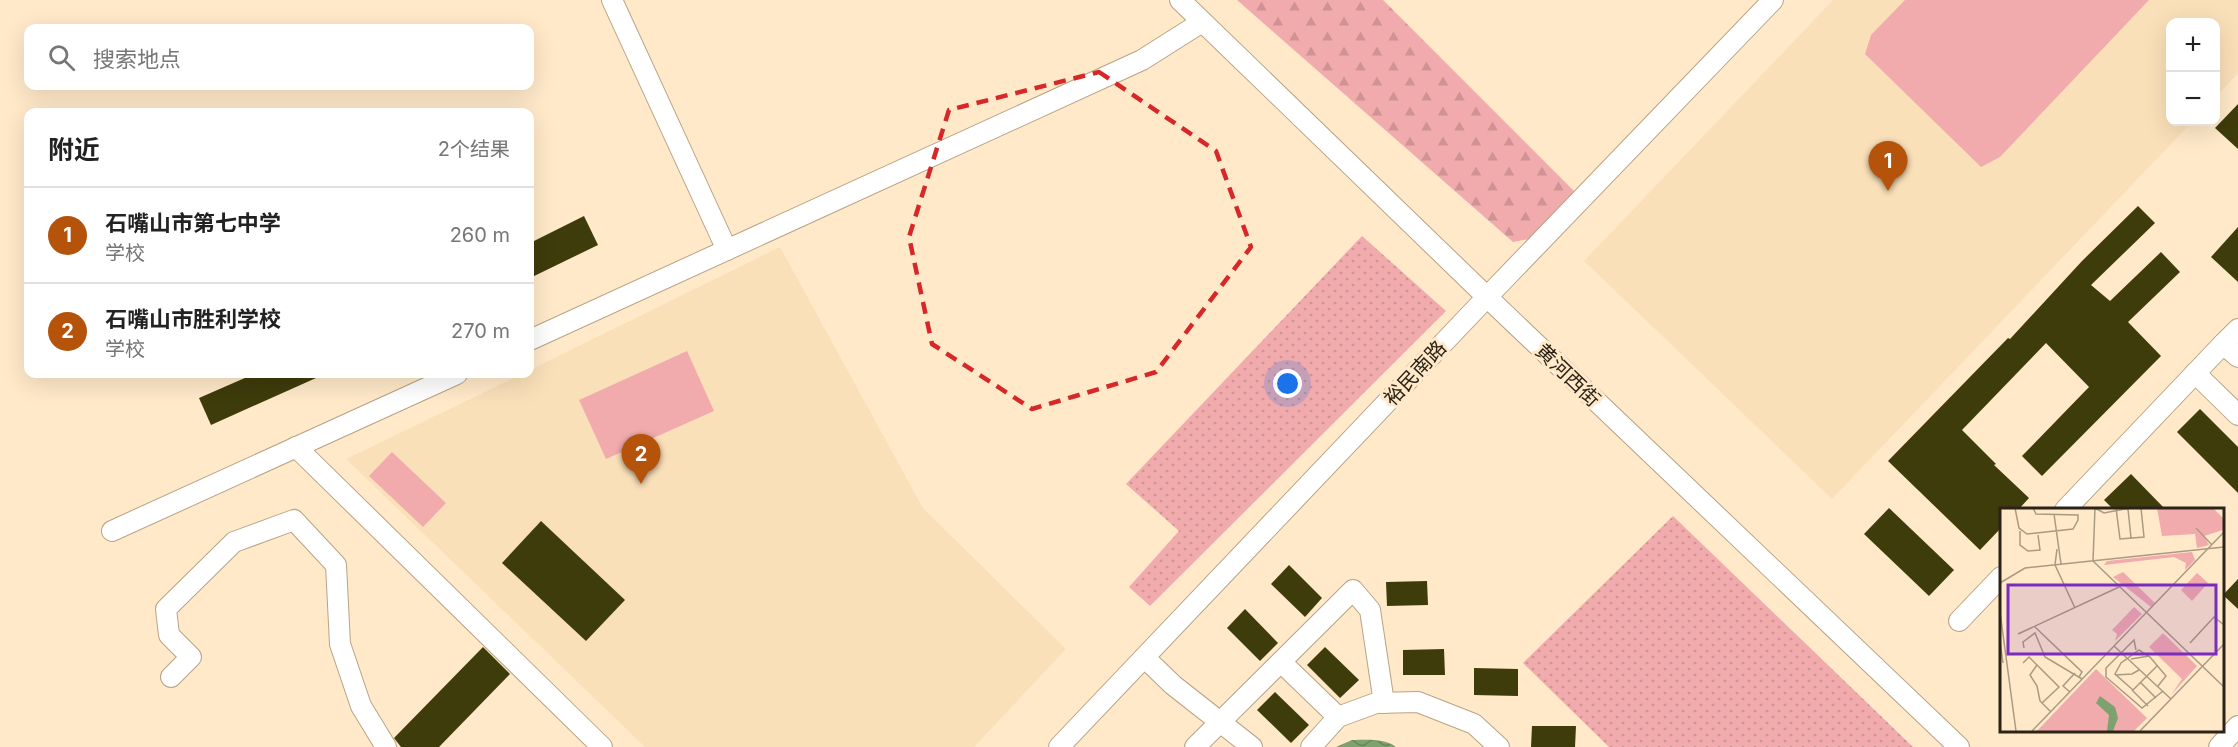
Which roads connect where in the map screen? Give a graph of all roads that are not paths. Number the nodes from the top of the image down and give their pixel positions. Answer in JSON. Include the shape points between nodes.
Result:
{"nodes":[{"id":1,"x":612,"y":0,"type":"edge"},
{"id":2,"x":1180,"y":0,"type":"edge"},
{"id":3,"x":1773,"y":0,"type":"edge"},
{"id":4,"x":1202,"y":22,"type":"junction"},
{"id":5,"x":727,"y":250,"type":"junction"},
{"id":6,"x":1487,"y":297,"type":"junction"},
{"id":7,"x":2238,"y":329,"type":"edge"},
{"id":8,"x":534,"y":338,"type":"edge"},
{"id":9,"x":2231,"y":351,"type":"edge"},
{"id":10,"x":2195,"y":374,"type":"junction"},
{"id":11,"x":448,"y":378,"type":"edge"},
{"id":12,"x":2238,"y":416,"type":"edge"},
{"id":13,"x":296,"y":447,"type":"junction"},
{"id":14,"x":2067,"y":508,"type":"edge"},
{"id":15,"x":112,"y":531,"type":"dead end"},
{"id":16,"x":2000,"y":578,"type":"edge"},
{"id":17,"x":1959,"y":621,"type":"dead end"},
{"id":18,"x":1145,"y":658,"type":"junction"},
{"id":19,"x":1281,"y":662,"type":"junction"},
{"id":20,"x":171,"y":677,"type":"dead end"},
{"id":21,"x":1384,"y":703,"type":"junction"},
{"id":22,"x":1338,"y":717,"type":"junction"},
{"id":23,"x":1220,"y":722,"type":"junction"},
{"id":24,"x":2238,"y":726,"type":"edge"},
{"id":25,"x":386,"y":747,"type":"edge"},
{"id":26,"x":603,"y":747,"type":"edge"},
{"id":27,"x":1059,"y":747,"type":"edge"},
{"id":28,"x":1195,"y":747,"type":"edge"},
{"id":29,"x":1252,"y":747,"type":"edge"},
{"id":30,"x":1311,"y":747,"type":"edge"},
{"id":31,"x":1499,"y":747,"type":"edge"},
{"id":32,"x":1959,"y":747,"type":"edge"},
{"id":33,"x":2218,"y":747,"type":"edge"}],
"edges":[{"from":1,"to":5,"type":"street"},
{"from":2,"to":4,"type":"street","name":"黄河西街"},
{"from":3,"to":6,"type":"street","name":"裕民南路"},
{"from":4,"to":5,"type":"street","via":[[1142,60]]},
{"from":4,"to":6,"type":"street","name":"黄河西街"},
{"from":5,"to":8,"type":"street"},
{"from":6,"to":18,"type":"street","name":"裕民南路"},
{"from":6,"to":32,"type":"street","name":"黄河西街"},
{"from":7,"to":9,"type":"street"},
{"from":9,"to":10,"type":"street"},
{"from":10,"to":12,"type":"street"},
{"from":10,"to":14,"type":"street"},
{"from":11,"to":13,"type":"street"},
{"from":13,"to":15,"type":"street"},
{"from":13,"to":26,"type":"street"},
{"from":16,"to":17,"type":"street"},
{"from":18,"to":23,"type":"street"},
{"from":18,"to":27,"type":"street","name":"裕民南路"},
{"from":19,"to":21,"type":"street","via":[[1353,590],[1370,610]]},
{"from":19,"to":22,"type":"street"},
{"from":19,"to":23,"type":"street"},
{"from":20,"to":25,"type":"street","via":[[191,657],[169,634],[166,609],[234,542],[294,520],[336,565],[340,644],[361,706]]},
{"from":21,"to":22,"type":"street"},
{"from":21,"to":31,"type":"street","via":[[1418,702],[1474,724]]},
{"from":22,"to":30,"type":"street"},
{"from":23,"to":28,"type":"street"},
{"from":23,"to":29,"type":"street"},
{"from":24,"to":33,"type":"street"}]}
